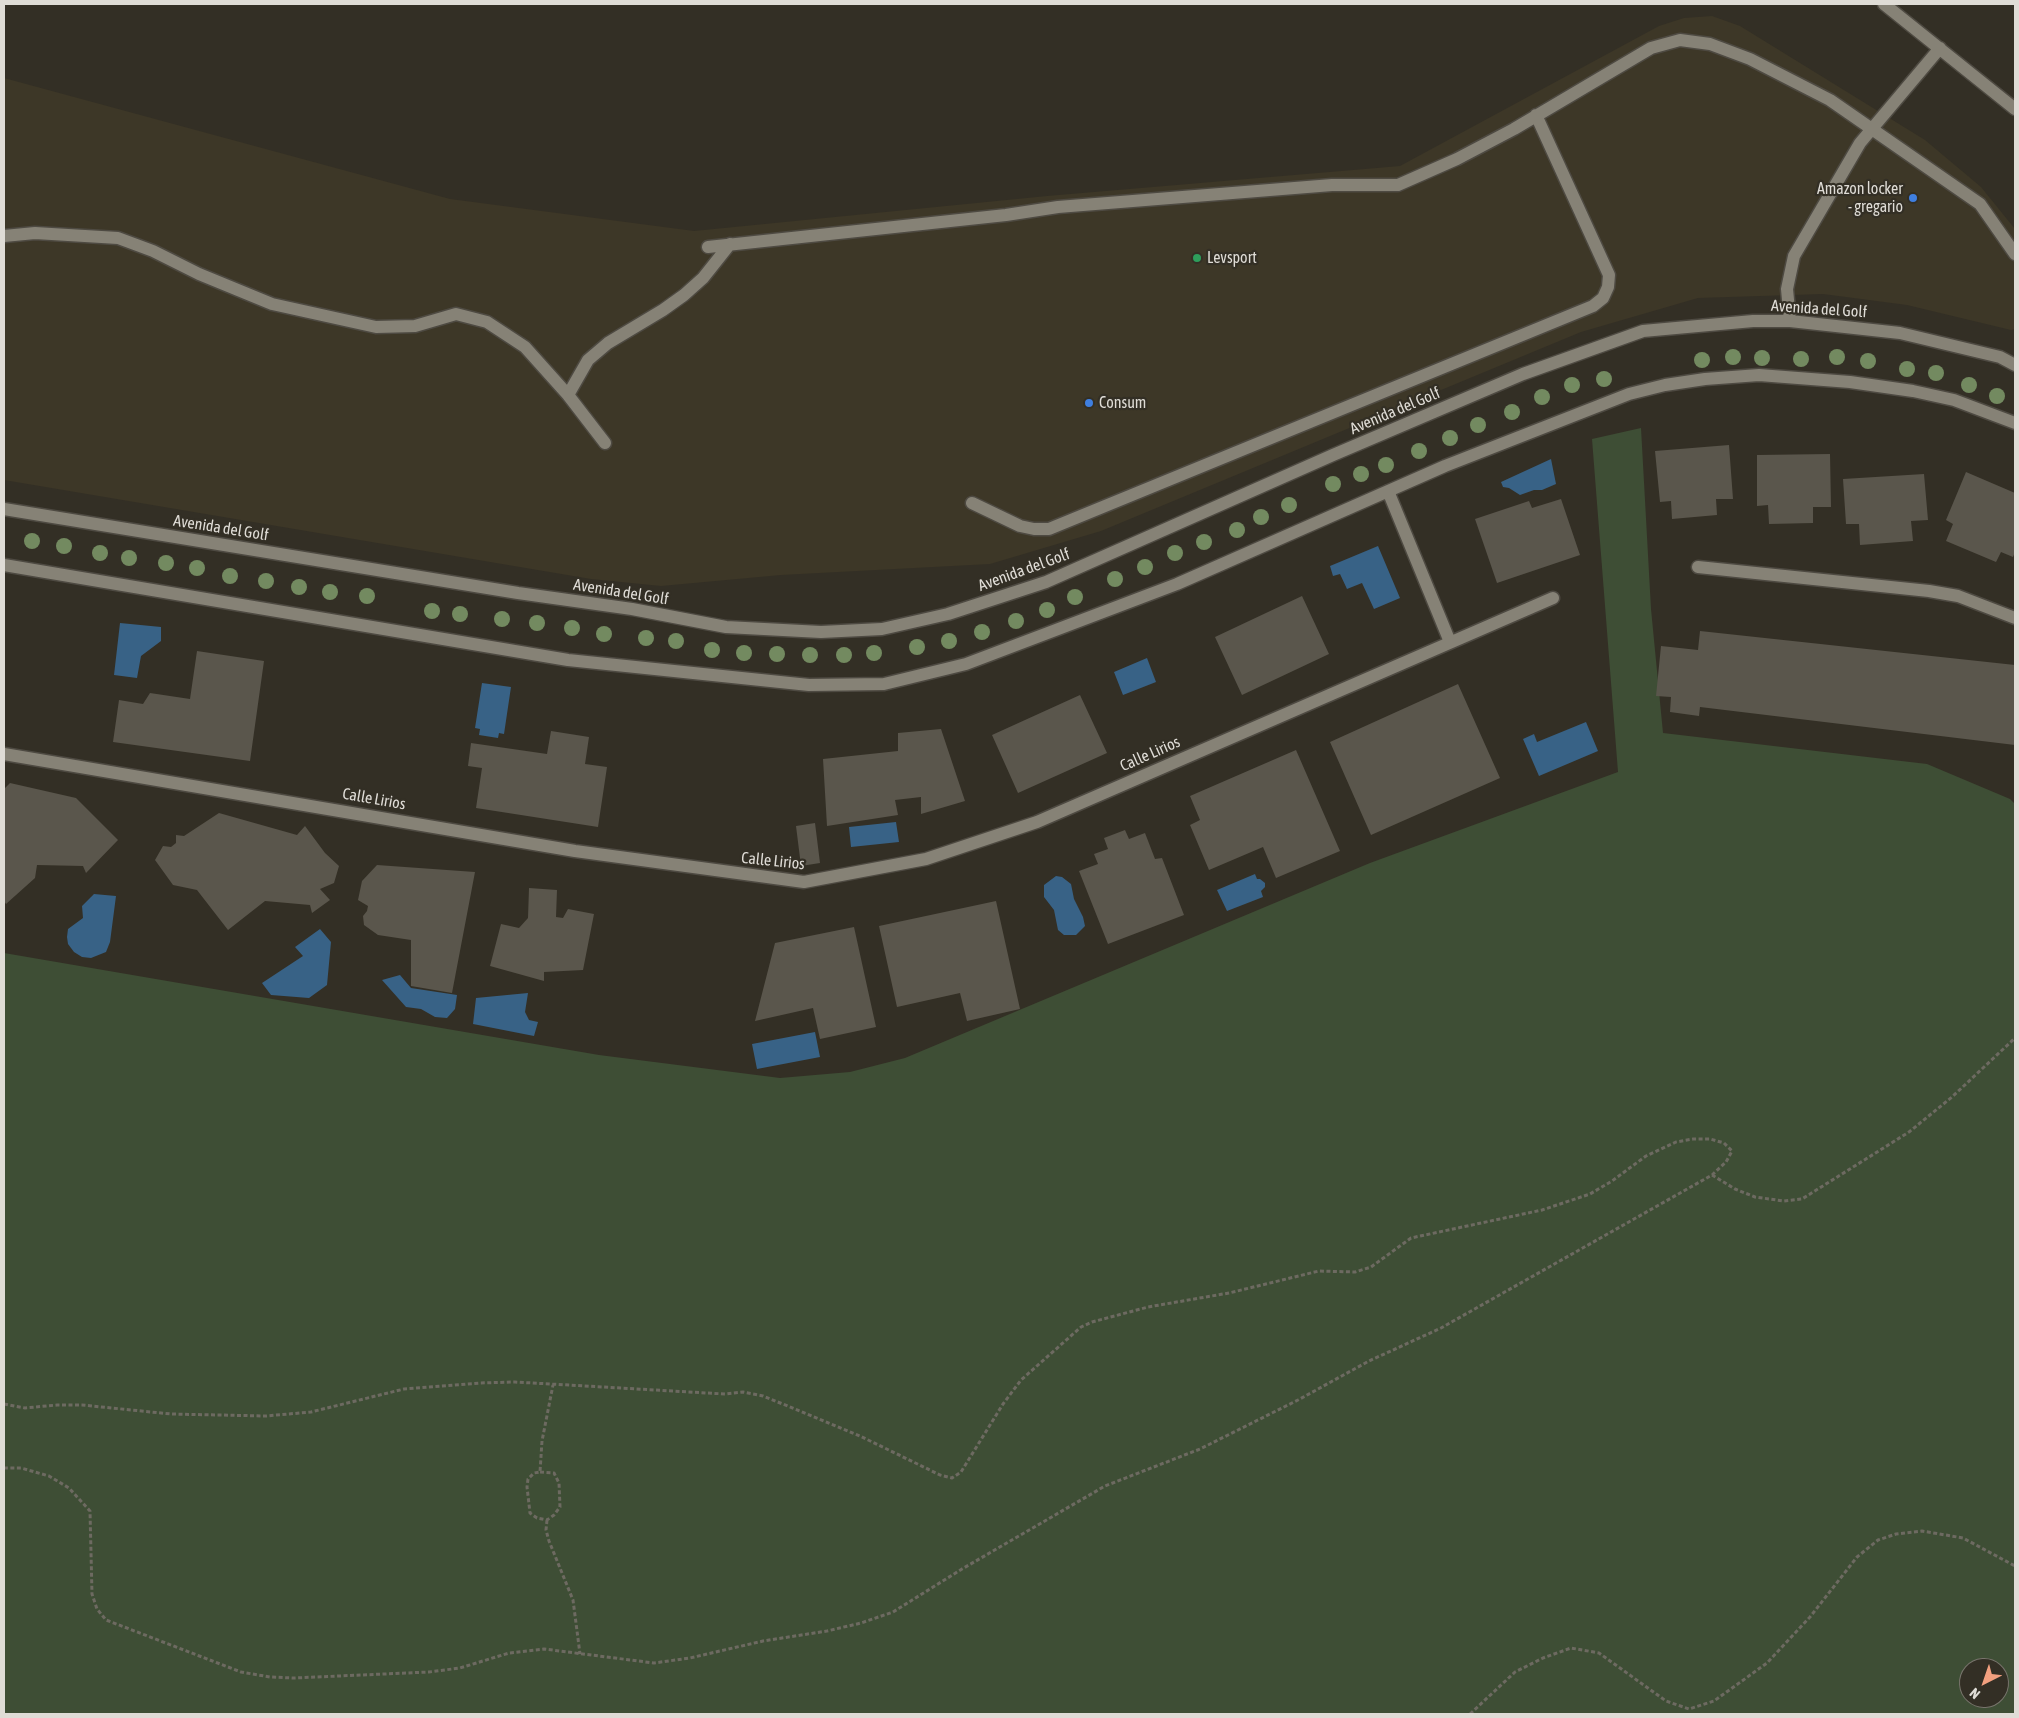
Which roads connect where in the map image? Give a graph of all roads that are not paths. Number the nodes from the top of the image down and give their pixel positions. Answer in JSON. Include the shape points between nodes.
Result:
{"nodes":[{"id":1,"x":1884,"y":4,"type":"edge"},
{"id":2,"x":1940,"y":48,"type":"junction"},
{"id":3,"x":2015,"y":109,"type":"edge"},
{"id":4,"x":1536,"y":115,"type":"junction"},
{"id":5,"x":1872,"y":129,"type":"junction"},
{"id":6,"x":4,"y":236,"type":"edge"},
{"id":7,"x":730,"y":244,"type":"junction"},
{"id":8,"x":708,"y":247,"type":"dead end"},
{"id":9,"x":2015,"y":254,"type":"edge"},
{"id":10,"x":1790,"y":320,"type":"junction"},
{"id":11,"x":2015,"y":365,"type":"edge"},
{"id":12,"x":568,"y":395,"type":"junction"},
{"id":13,"x":2015,"y":423,"type":"edge"},
{"id":14,"x":605,"y":443,"type":"dead end"},
{"id":15,"x":1388,"y":491,"type":"junction"},
{"id":16,"x":972,"y":503,"type":"dead end"},
{"id":17,"x":4,"y":509,"type":"edge"},
{"id":18,"x":4,"y":566,"type":"edge"},
{"id":19,"x":1698,"y":567,"type":"dead end"},
{"id":20,"x":1553,"y":598,"type":"dead end"},
{"id":21,"x":2015,"y":618,"type":"edge"},
{"id":22,"x":1450,"y":642,"type":"junction"},
{"id":23,"x":4,"y":754,"type":"edge"}],
"edges":[{"from":1,"to":2,"type":"street"},
{"from":2,"to":3,"type":"street"},
{"from":2,"to":5,"type":"street"},
{"from":4,"to":5,"type":"street","via":[[1651,48],[1680,40],[1710,44],[1750,60],[1830,100]]},
{"from":4,"to":7,"type":"street","via":[[1457,159],[1398,185],[1332,185],[1058,206],[1006,216]]},
{"from":4,"to":16,"type":"street","via":[[1609,275],[1603,298],[1593,306],[1049,528],[1020,526]]},
{"from":5,"to":9,"type":"street","via":[[1980,204]]},
{"from":5,"to":10,"type":"street","via":[[1860,143],[1794,256],[1787,289]]},
{"from":6,"to":12,"type":"street","via":[[35,234],[118,238],[272,304],[376,327],[415,326],[456,314],[487,322],[525,347]]},
{"from":7,"to":8,"type":"street"},
{"from":7,"to":12,"type":"street","via":[[703,278],[684,295],[608,343],[588,360]]},
{"from":10,"to":11,"type":"street","name":"Avenida del Golf","via":[[1900,333],[2000,357]]},
{"from":10,"to":17,"type":"street","name":"Avenida del Golf","via":[[1643,331],[1523,374],[1046,582],[948,614],[882,629],[822,632],[726,627],[632,609]]},
{"from":12,"to":14,"type":"street"},
{"from":13,"to":15,"type":"street","via":[[1954,400],[1881,385],[1760,375],[1705,379],[1629,394]]},
{"from":15,"to":18,"type":"street","via":[[1177,584],[966,664],[884,684],[809,686],[615,666]]},
{"from":15,"to":22,"type":"street"},
{"from":19,"to":21,"type":"street","via":[[1929,591],[1958,596]]},
{"from":20,"to":22,"type":"street","name":"Calle Lirios"},
{"from":22,"to":23,"type":"street","name":"Calle Lirios","via":[[1037,822],[926,859],[804,882],[575,851]]}]}
